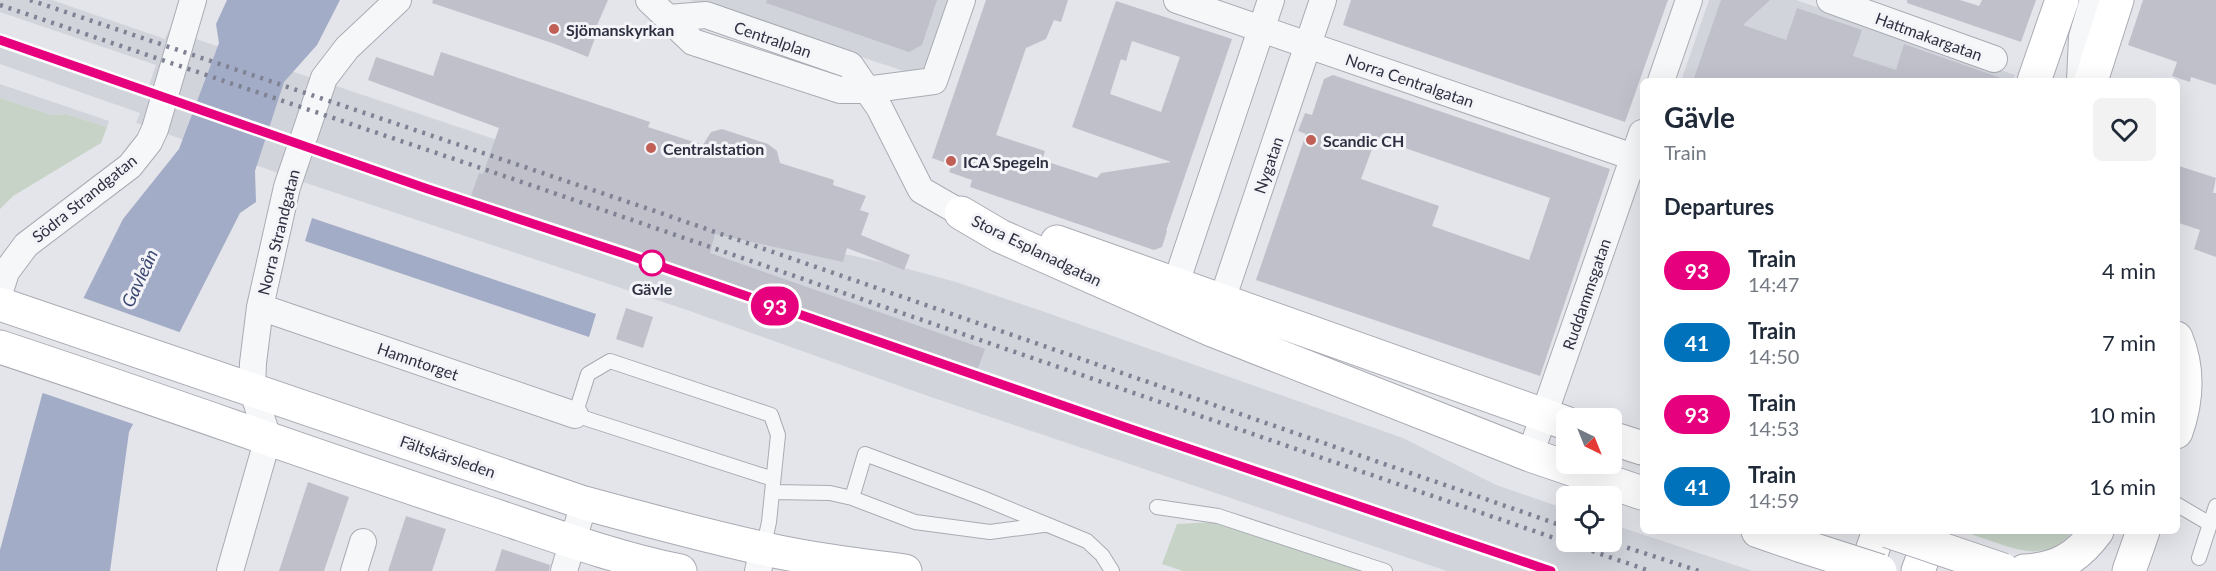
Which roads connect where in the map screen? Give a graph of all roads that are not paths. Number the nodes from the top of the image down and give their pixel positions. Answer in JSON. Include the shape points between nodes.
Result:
{"nodes":[{"id":1,"x":193,"y":0,"type":"edge"},
{"id":2,"x":398,"y":0,"type":"edge"},
{"id":3,"x":649,"y":0,"type":"edge"},
{"id":4,"x":962,"y":0,"type":"edge"},
{"id":5,"x":1177,"y":0,"type":"edge"},
{"id":6,"x":1271,"y":0,"type":"edge"},
{"id":7,"x":1323,"y":0,"type":"edge"},
{"id":8,"x":1689,"y":0,"type":"edge"},
{"id":9,"x":1830,"y":0,"type":"edge"},
{"id":10,"x":2062,"y":0,"type":"edge"},
{"id":11,"x":2093,"y":0,"type":"edge"},
{"id":12,"x":2117,"y":0,"type":"edge"},
{"id":13,"x":1261,"y":29,"type":"junction"},
{"id":14,"x":1308,"y":45,"type":"junction"},
{"id":15,"x":1994,"y":59,"type":"dead end"},
{"id":16,"x":1662,"y":78,"type":"edge"},
{"id":17,"x":2035,"y":78,"type":"edge"},
{"id":18,"x":2080,"y":78,"type":"edge"},
{"id":19,"x":2092,"y":78,"type":"edge"},
{"id":20,"x":866,"y":90,"type":"junction"},
{"id":21,"x":1640,"y":150,"type":"edge"},
{"id":22,"x":961,"y":213,"type":"joint"},
{"id":23,"x":0,"y":291,"type":"edge"},
{"id":24,"x":1171,"y":297,"type":"junction"},
{"id":25,"x":1222,"y":299,"type":"junction"},
{"id":26,"x":0,"y":304,"type":"edge"},
{"id":27,"x":260,"y":307,"type":"junction"},
{"id":28,"x":1212,"y":330,"type":"junction"},
{"id":29,"x":15,"y":352,"type":"edge"},
{"id":30,"x":2180,"y":352,"type":"edge"},
{"id":31,"x":252,"y":389,"type":"junction"},
{"id":32,"x":575,"y":415,"type":"junction"},
{"id":33,"x":1555,"y":419,"type":"edge"},
{"id":34,"x":2180,"y":422,"type":"edge"},
{"id":35,"x":268,"y":438,"type":"junction"},
{"id":36,"x":1622,"y":442,"type":"edge"},
{"id":37,"x":1640,"y":447,"type":"edge"},
{"id":38,"x":1530,"y":455,"type":"junction"},
{"id":39,"x":772,"y":486,"type":"junction"},
{"id":40,"x":1640,"y":492,"type":"edge"},
{"id":41,"x":852,"y":498,"type":"junction"},
{"id":42,"x":584,"y":503,"type":"junction"},
{"id":43,"x":2180,"y":506,"type":"edge"},
{"id":44,"x":2216,"y":506,"type":"edge"},
{"id":45,"x":1157,"y":507,"type":"dead end"},
{"id":46,"x":2210,"y":524,"type":"junction"},
{"id":47,"x":1045,"y":525,"type":"junction"},
{"id":48,"x":1767,"y":534,"type":"edge"},
{"id":49,"x":1878,"y":534,"type":"edge"},
{"id":50,"x":1897,"y":534,"type":"edge"},
{"id":51,"x":1932,"y":534,"type":"edge"},
{"id":52,"x":2094,"y":534,"type":"edge"},
{"id":53,"x":2103,"y":534,"type":"edge"},
{"id":54,"x":2143,"y":534,"type":"edge"},
{"id":55,"x":2144,"y":534,"type":"edge"},
{"id":56,"x":363,"y":542,"type":"dead end"},
{"id":57,"x":568,"y":556,"type":"edge"},
{"id":58,"x":2199,"y":558,"type":"dead end"},
{"id":59,"x":760,"y":560,"type":"edge"},
{"id":60,"x":230,"y":571,"type":"edge"},
{"id":61,"x":354,"y":571,"type":"edge"},
{"id":62,"x":680,"y":571,"type":"edge"},
{"id":63,"x":905,"y":571,"type":"edge"},
{"id":64,"x":1112,"y":571,"type":"edge"},
{"id":65,"x":1385,"y":571,"type":"edge"},
{"id":66,"x":1865,"y":571,"type":"edge"},
{"id":67,"x":1880,"y":571,"type":"edge"},
{"id":68,"x":1918,"y":571,"type":"edge"},
{"id":69,"x":2004,"y":571,"type":"edge"},
{"id":70,"x":2023,"y":571,"type":"edge"},
{"id":71,"x":2093,"y":571,"type":"edge"},
{"id":72,"x":2129,"y":571,"type":"edge"},
{"id":73,"x":2150,"y":571,"type":"edge"}],
"edges":[{"from":1,"to":23,"type":"street","name":"Södra Strandgatan","via":[[149,142],[130,166],[27,245],[6,272]]},
{"from":2,"to":27,"type":"street","name":"Norra Strandgatan","via":[[347,48],[324,78],[287,187]]},
{"from":3,"to":20,"type":"street","name":"Centralplan","via":[[668,18],[706,15],[850,65]]},
{"from":4,"to":20,"type":"street","via":[[934,81]]},
{"from":5,"to":13,"type":"street","name":"Norra Centralgatan"},
{"from":6,"to":13,"type":"street"},
{"from":7,"to":14,"type":"street","name":"Nygatan"},
{"from":8,"to":16,"type":"street"},
{"from":9,"to":15,"type":"street","name":"Hattmakargatan"},
{"from":10,"to":17,"type":"main road"},
{"from":11,"to":18,"type":"street","via":[[2082,37]]},
{"from":12,"to":19,"type":"main road"},
{"from":13,"to":14,"type":"street","name":"Norra Centralgatan"},
{"from":13,"to":24,"type":"street"},
{"from":14,"to":21,"type":"street","name":"Norra Centralgatan"},
{"from":14,"to":25,"type":"street","name":"Nygatan"},
{"from":20,"to":22,"type":"street","name":"Centralplan","via":[[879,107],[921,190]]},
{"from":21,"to":33,"type":"street","name":"Ruddammsgatan"},
{"from":22,"to":24,"type":"main road","name":"Stora Esplanadgatan","via":[[1075,247]]},
{"from":24,"to":25,"type":"main road","name":"Stora Esplanadgatan"},
{"from":24,"to":28,"type":"main road","name":"Stora Esplanadgatan"},
{"from":25,"to":28,"type":"street","name":"Nygatan"},
{"from":25,"to":33,"type":"main road","name":"Stora Esplanadgatan"},
{"from":26,"to":31,"type":"main road","name":"Fältskärsleden"},
{"from":27,"to":31,"type":"street","name":"Norra Strandgatan"},
{"from":27,"to":32,"type":"street","name":"Hamntorget"},
{"from":28,"to":38,"type":"main road","name":"Stora Esplanadgatan"},
{"from":29,"to":35,"type":"main road"},
{"from":30,"to":34,"type":"main road","via":[[2185,383]]},
{"from":31,"to":35,"type":"street"},
{"from":31,"to":42,"type":"main road","name":"Fältskärsleden"},
{"from":32,"to":39,"type":"lane"},
{"from":32,"to":39,"type":"lane","via":[[588,374],[610,361],[771,416],[778,435]]},
{"from":33,"to":38,"type":"street","name":"Ruddammsgatan"},
{"from":35,"to":57,"type":"main road"},
{"from":35,"to":60,"type":"street"},
{"from":36,"to":37,"type":"main road"},
{"from":38,"to":40,"type":"main road","name":"Stora Esplanadgatan"},
{"from":39,"to":41,"type":"lane"},
{"from":39,"to":59,"type":"lane"},
{"from":41,"to":47,"type":"lane","via":[[926,524],[990,532]]},
{"from":41,"to":47,"type":"lane","via":[[865,454]]},
{"from":42,"to":57,"type":"street"},
{"from":42,"to":59,"type":"main road","name":"Fältskärsleden","via":[[677,529]]},
{"from":43,"to":46,"type":"lane"},
{"from":44,"to":46,"type":"lane"},
{"from":45,"to":65,"type":"lane","via":[[1218,516]]},
{"from":46,"to":58,"type":"lane"},
{"from":47,"to":64,"type":"lane","via":[[1088,541]]},
{"from":48,"to":67,"type":"main road","bridge":true},
{"from":49,"to":66,"type":"main road"},
{"from":50,"to":69,"type":"main road","bridge":true},
{"from":51,"to":68,"type":"main road"},
{"from":52,"to":70,"type":"main road","via":[[2067,560],[2053,567]]},
{"from":53,"to":71,"type":"main road"},
{"from":54,"to":72,"type":"main road"},
{"from":55,"to":73,"type":"main road"},
{"from":56,"to":61,"type":"street"},
{"from":57,"to":62,"type":"main road"},
{"from":59,"to":63,"type":"main road","name":"Fältskärsleden","via":[[830,561]]},
{"from":69,"to":70,"type":"main road"}]}
